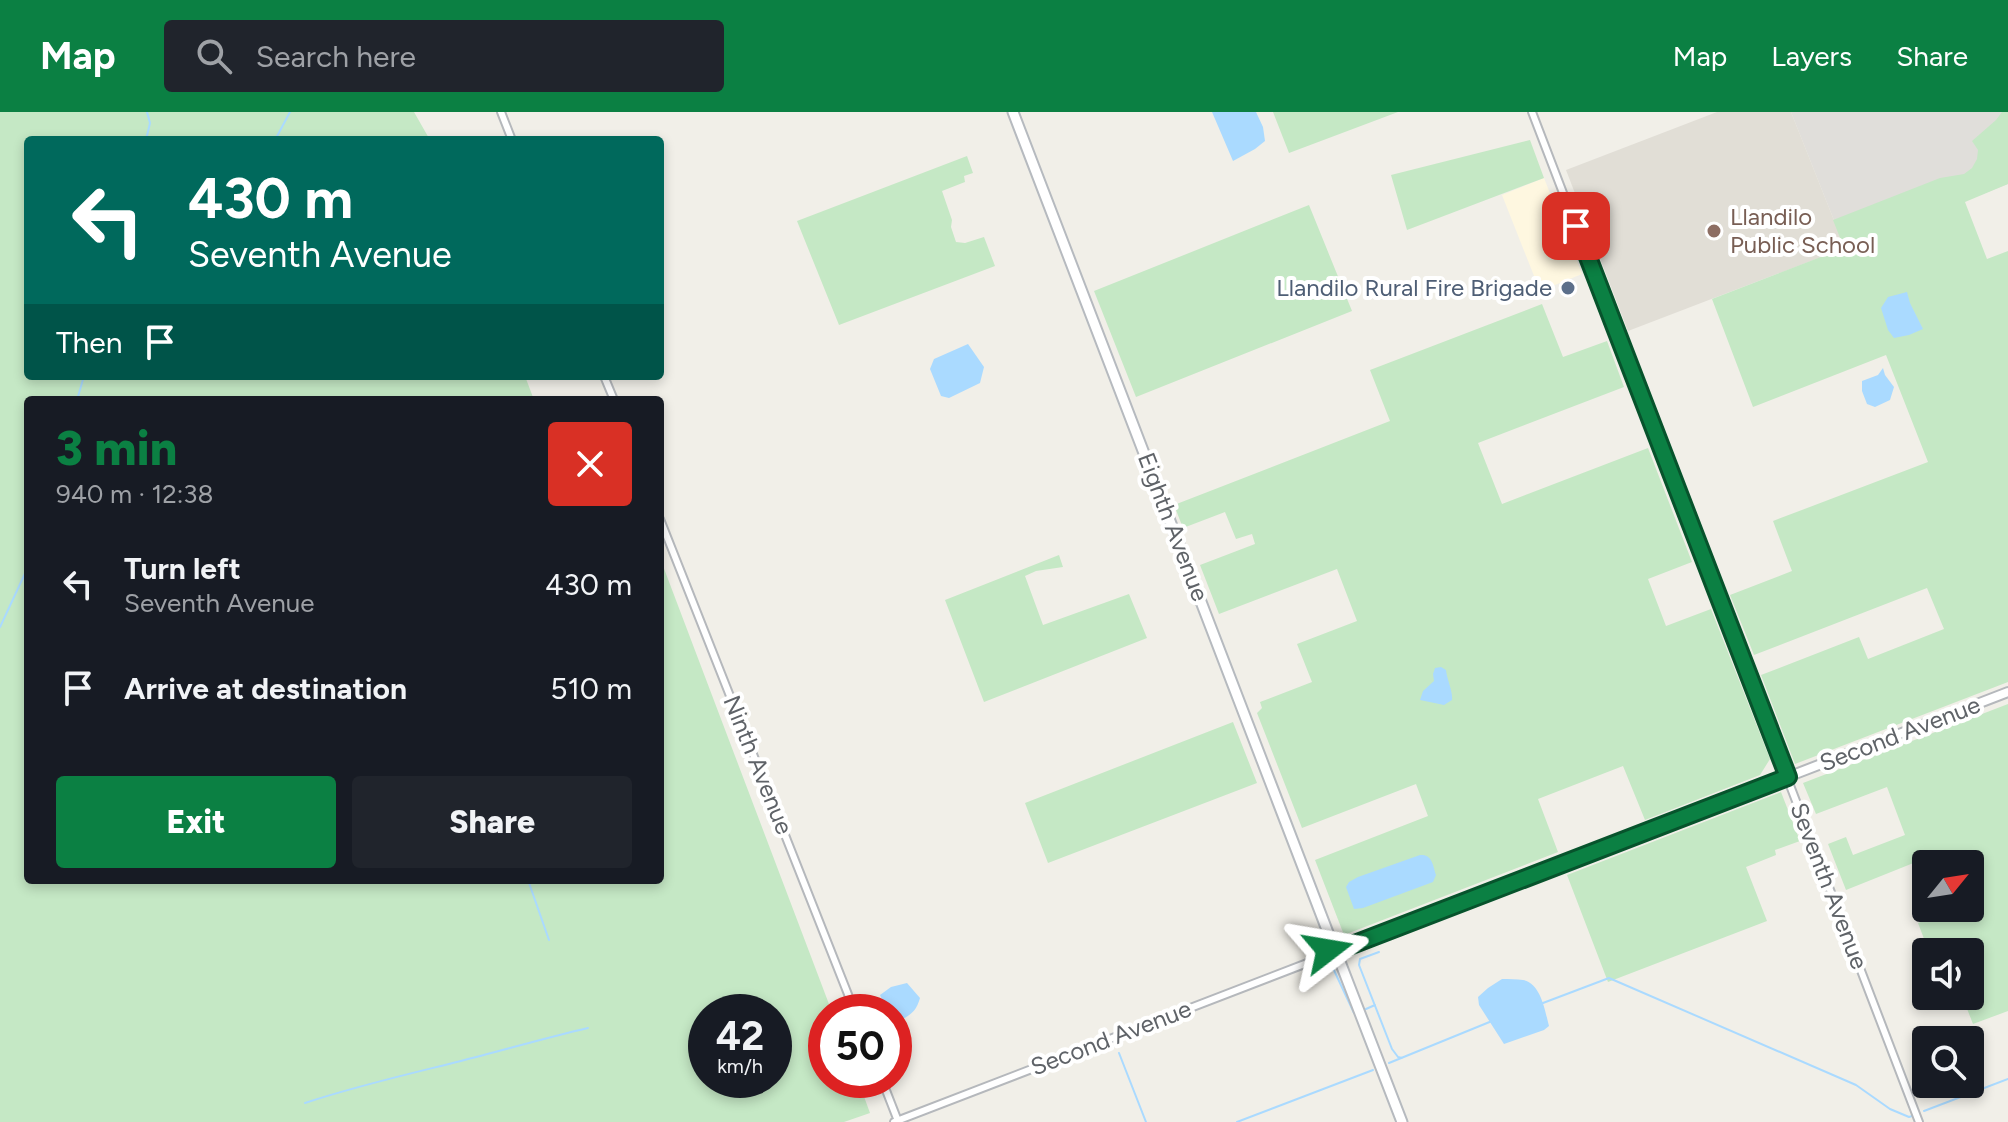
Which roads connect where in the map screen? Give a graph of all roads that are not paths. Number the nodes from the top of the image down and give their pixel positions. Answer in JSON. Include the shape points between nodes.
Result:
{"nodes":[{"id":1,"x":501,"y":112,"type":"edge"},
{"id":2,"x":1013,"y":112,"type":"edge"},
{"id":3,"x":1532,"y":112,"type":"edge"},
{"id":4,"x":510,"y":136,"type":"edge"},
{"id":5,"x":664,"y":529,"type":"edge"},
{"id":6,"x":2008,"y":692,"type":"edge"},
{"id":7,"x":1788,"y":777,"type":"junction"},
{"id":8,"x":1332,"y":943,"type":"junction"},
{"id":9,"x":1344,"y":948,"type":"junction"},
{"id":10,"x":1328,"y":955,"type":"junction"},
{"id":11,"x":1339,"y":959,"type":"junction"},
{"id":12,"x":848,"y":994,"type":"edge"},
{"id":13,"x":888,"y":1098,"type":"edge"},
{"id":14,"x":896,"y":1121,"type":"edge"},
{"id":15,"x":1402,"y":1122,"type":"edge"},
{"id":16,"x":1919,"y":1122,"type":"edge"}],
"edges":[{"from":1,"to":4,"type":"street"},
{"from":2,"to":8,"type":"main road","name":"Eighth Avenue"},
{"from":3,"to":7,"type":"street","name":"Seventh Avenue"},
{"from":5,"to":12,"type":"street","name":"Ninth Avenue"},
{"from":6,"to":7,"type":"street","name":"Second Avenue"},
{"from":7,"to":9,"type":"street","name":"Second Avenue"},
{"from":7,"to":16,"type":"street","name":"Seventh Avenue"},
{"from":8,"to":9,"type":"main road"},
{"from":8,"to":10,"type":"main road"},
{"from":9,"to":11,"type":"main road"},
{"from":10,"to":11,"type":"main road"},
{"from":10,"to":14,"type":"street","name":"Second Avenue"},
{"from":11,"to":15,"type":"main road"},
{"from":13,"to":14,"type":"street"}]}
